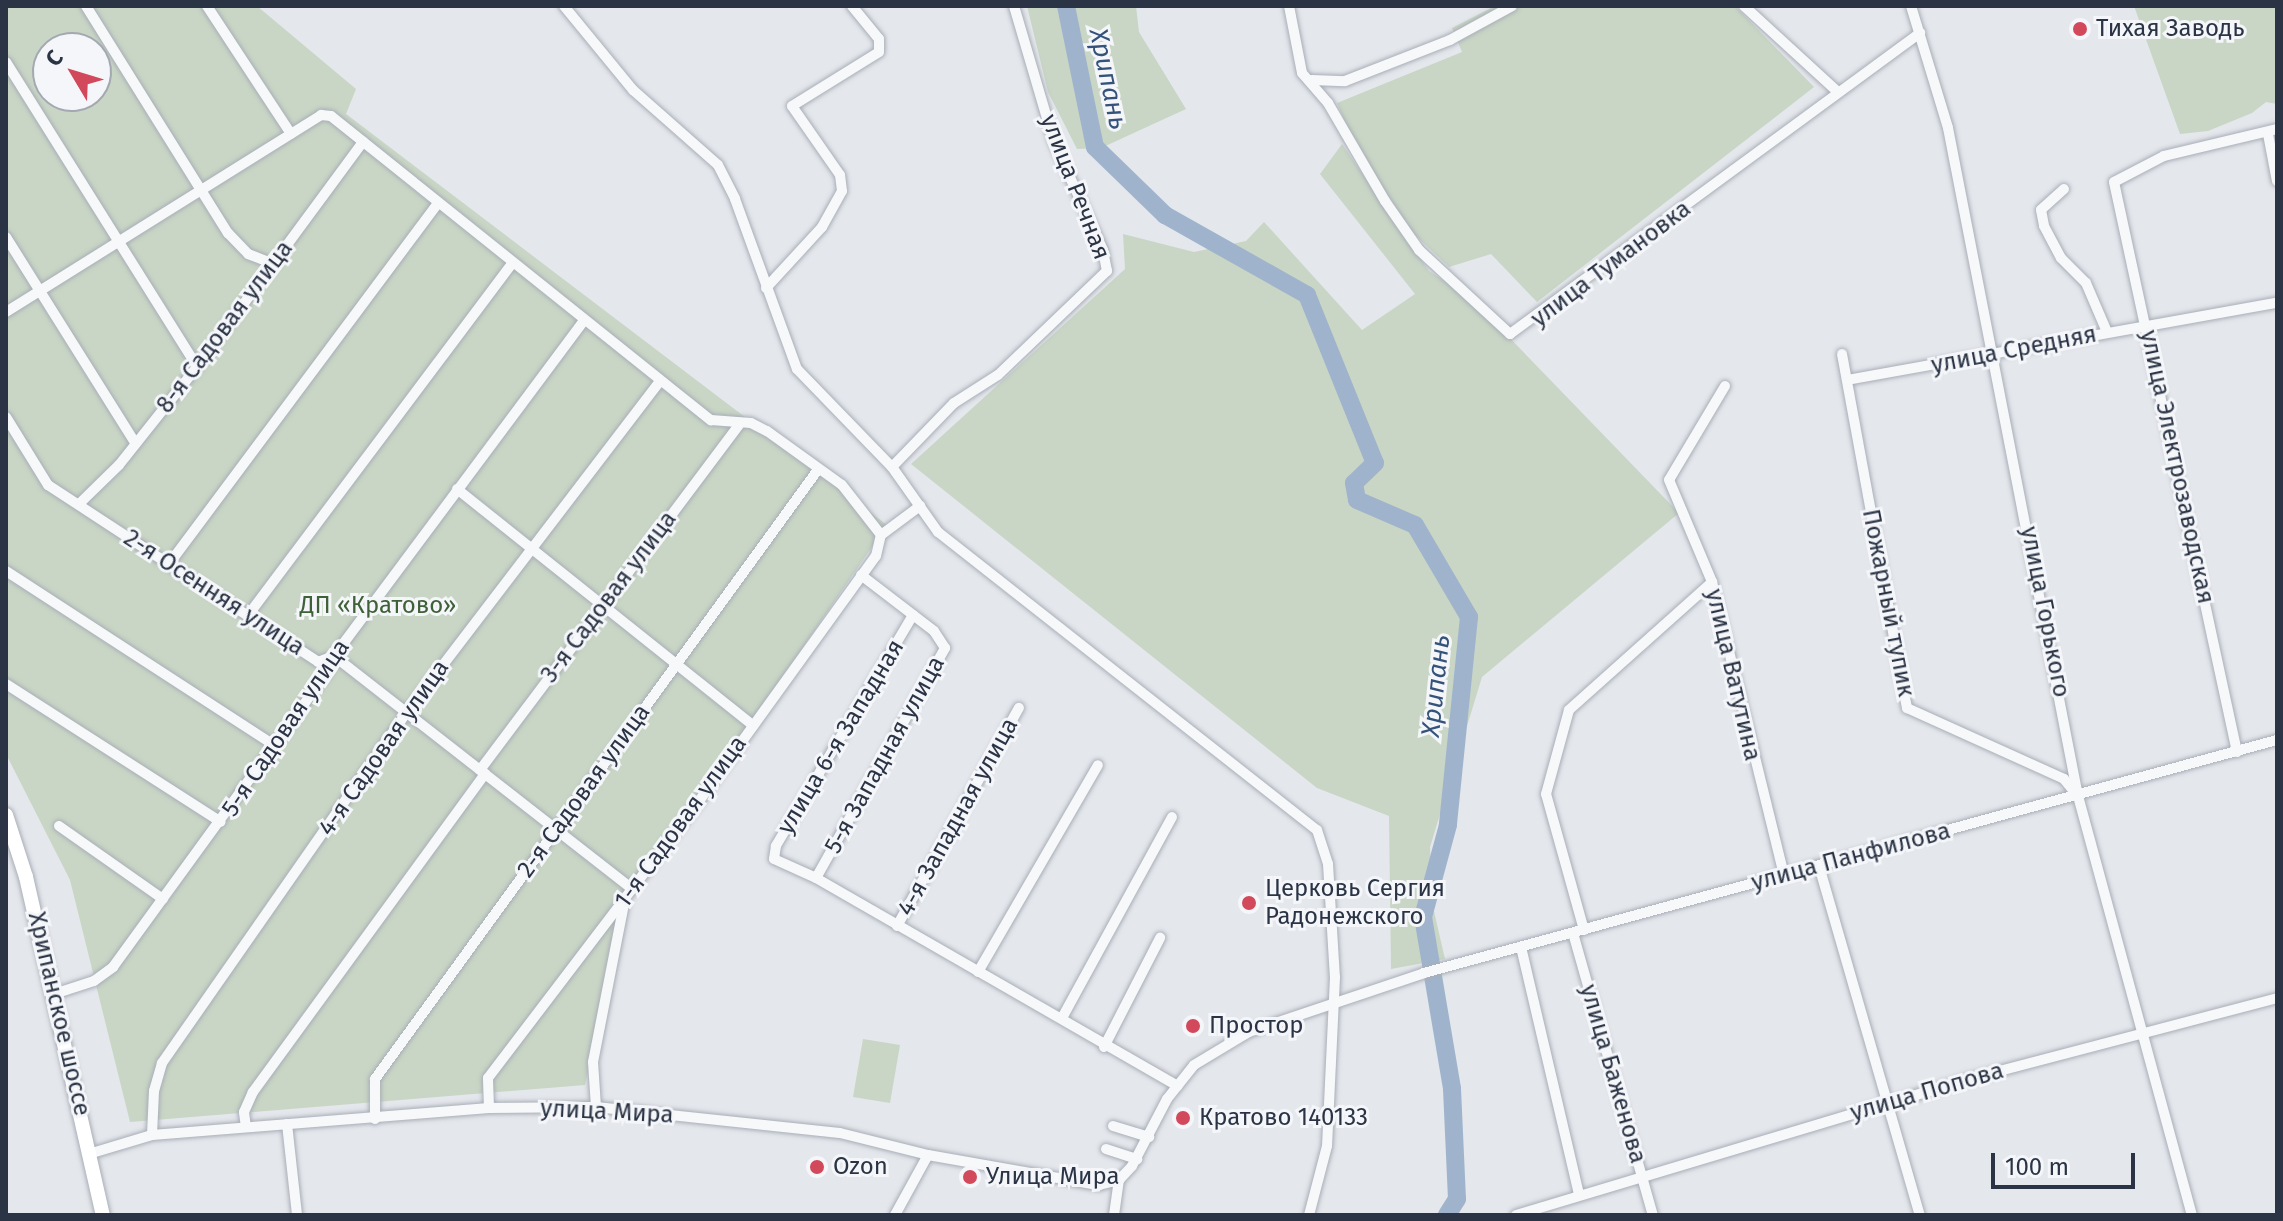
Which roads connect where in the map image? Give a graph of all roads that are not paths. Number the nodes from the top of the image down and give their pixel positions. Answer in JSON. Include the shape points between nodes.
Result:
{"nodes":[{"id":1,"x":86,"y":6,"type":"edge"},
{"id":2,"x":207,"y":6,"type":"edge"},
{"id":3,"x":564,"y":6,"type":"edge"},
{"id":4,"x":852,"y":6,"type":"edge"},
{"id":5,"x":1014,"y":6,"type":"edge"},
{"id":6,"x":1289,"y":6,"type":"edge"},
{"id":7,"x":1512,"y":6,"type":"edge"},
{"id":8,"x":1744,"y":6,"type":"edge"},
{"id":9,"x":1911,"y":6,"type":"edge"},
{"id":10,"x":1920,"y":33,"type":"junction"},
{"id":11,"x":6,"y":62,"type":"edge"},
{"id":12,"x":1312,"y":80,"type":"junction"},
{"id":13,"x":1838,"y":92,"type":"junction"},
{"id":14,"x":2272,"y":132,"type":"edge"},
{"id":15,"x":291,"y":134,"type":"junction"},
{"id":16,"x":363,"y":142,"type":"junction"},
{"id":17,"x":2277,"y":181,"type":"edge"},
{"id":18,"x":2064,"y":189,"type":"dead end"},
{"id":19,"x":202,"y":191,"type":"junction"},
{"id":20,"x":437,"y":204,"type":"junction"},
{"id":21,"x":6,"y":237,"type":"edge"},
{"id":22,"x":121,"y":241,"type":"junction"},
{"id":23,"x":272,"y":263,"type":"junction"},
{"id":24,"x":511,"y":265,"type":"junction"},
{"id":25,"x":766,"y":288,"type":"junction"},
{"id":26,"x":40,"y":290,"type":"junction"},
{"id":27,"x":2277,"y":303,"type":"edge"},
{"id":28,"x":6,"y":312,"type":"edge"},
{"id":29,"x":584,"y":321,"type":"junction"},
{"id":30,"x":2146,"y":327,"type":"junction"},
{"id":31,"x":2107,"y":332,"type":"junction"},
{"id":32,"x":1842,"y":354,"type":"dead end"},
{"id":33,"x":1994,"y":355,"type":"junction"},
{"id":34,"x":197,"y":367,"type":"junction"},
{"id":35,"x":1847,"y":380,"type":"junction"},
{"id":36,"x":660,"y":381,"type":"junction"},
{"id":37,"x":1725,"y":386,"type":"dead end"},
{"id":38,"x":6,"y":417,"type":"edge"},
{"id":39,"x":739,"y":425,"type":"junction"},
{"id":40,"x":136,"y":444,"type":"junction"},
{"id":41,"x":892,"y":467,"type":"junction"},
{"id":42,"x":817,"y":471,"type":"junction"},
{"id":43,"x":457,"y":489,"type":"junction"},
{"id":44,"x":79,"y":504,"type":"junction"},
{"id":45,"x":920,"y":506,"type":"junction"},
{"id":46,"x":881,"y":535,"type":"junction"},
{"id":47,"x":531,"y":546,"type":"junction"},
{"id":48,"x":169,"y":564,"type":"junction"},
{"id":49,"x":6,"y":571,"type":"edge"},
{"id":50,"x":861,"y":575,"type":"junction"},
{"id":51,"x":1712,"y":582,"type":"junction"},
{"id":52,"x":603,"y":603,"type":"junction"},
{"id":53,"x":249,"y":614,"type":"junction"},
{"id":54,"x":913,"y":615,"type":"junction"},
{"id":55,"x":334,"y":656,"type":"junction"},
{"id":56,"x":677,"y":662,"type":"junction"},
{"id":57,"x":6,"y":684,"type":"edge"},
{"id":58,"x":1019,"y":708,"type":"dead end"},
{"id":59,"x":407,"y":712,"type":"junction"},
{"id":60,"x":753,"y":725,"type":"junction"},
{"id":61,"x":2277,"y":740,"type":"edge"},
{"id":62,"x":275,"y":746,"type":"junction"},
{"id":63,"x":2237,"y":752,"type":"junction"},
{"id":64,"x":1098,"y":765,"type":"dead end"},
{"id":65,"x":482,"y":772,"type":"junction"},
{"id":66,"x":2078,"y":796,"type":"junction"},
{"id":67,"x":6,"y":815,"type":"edge"},
{"id":68,"x":1172,"y":817,"type":"dead end"},
{"id":69,"x":221,"y":822,"type":"junction"},
{"id":70,"x":59,"y":826,"type":"dead end"},
{"id":71,"x":556,"y":831,"type":"junction"},
{"id":72,"x":1819,"y":866,"type":"junction"},
{"id":73,"x":1784,"y":875,"type":"junction"},
{"id":74,"x":816,"y":878,"type":"junction"},
{"id":75,"x":632,"y":889,"type":"junction"},
{"id":76,"x":163,"y":899,"type":"junction"},
{"id":77,"x":625,"y":899,"type":"junction"},
{"id":78,"x":897,"y":926,"type":"junction"},
{"id":79,"x":1578,"y":932,"type":"junction"},
{"id":80,"x":1160,"y":938,"type":"dead end"},
{"id":81,"x":1521,"y":947,"type":"junction"},
{"id":82,"x":978,"y":972,"type":"junction"},
{"id":83,"x":54,"y":994,"type":"junction"},
{"id":84,"x":2277,"y":998,"type":"edge"},
{"id":85,"x":1334,"y":1002,"type":"junction"},
{"id":86,"x":1062,"y":1018,"type":"junction"},
{"id":87,"x":2142,"y":1035,"type":"junction"},
{"id":88,"x":1104,"y":1047,"type":"junction"},
{"id":89,"x":1177,"y":1086,"type":"junction"},
{"id":90,"x":1886,"y":1104,"type":"junction"},
{"id":91,"x":596,"y":1107,"type":"junction"},
{"id":92,"x":489,"y":1108,"type":"junction"},
{"id":93,"x":375,"y":1119,"type":"junction"},
{"id":94,"x":287,"y":1124,"type":"junction"},
{"id":95,"x":1113,"y":1126,"type":"dead end"},
{"id":96,"x":246,"y":1127,"type":"junction"},
{"id":97,"x":152,"y":1135,"type":"junction"},
{"id":98,"x":1149,"y":1137,"type":"junction"},
{"id":99,"x":1106,"y":1149,"type":"dead end"},
{"id":100,"x":92,"y":1153,"type":"junction"},
{"id":101,"x":928,"y":1155,"type":"junction"},
{"id":102,"x":1137,"y":1159,"type":"junction"},
{"id":103,"x":1641,"y":1175,"type":"junction"},
{"id":104,"x":1119,"y":1180,"type":"junction"},
{"id":105,"x":1579,"y":1194,"type":"junction"},
{"id":106,"x":103,"y":1215,"type":"edge"},
{"id":107,"x":297,"y":1215,"type":"edge"},
{"id":108,"x":895,"y":1215,"type":"edge"},
{"id":109,"x":1114,"y":1215,"type":"edge"},
{"id":110,"x":1309,"y":1215,"type":"edge"},
{"id":111,"x":1516,"y":1215,"type":"edge"},
{"id":112,"x":1653,"y":1215,"type":"edge"},
{"id":113,"x":1920,"y":1215,"type":"edge"},
{"id":114,"x":2192,"y":1215,"type":"edge"}],
"edges":[{"from":1,"to":19,"type":"street"},
{"from":2,"to":15,"type":"street"},
{"from":3,"to":25,"type":"street","via":[[633,90],[718,165]]},
{"from":4,"to":25,"type":"street","via":[[879,39],[879,52],[792,106],[840,175],[842,191],[822,227]]},
{"from":5,"to":41,"type":"street","name":"улица Речная","via":[[1054,142],[1103,250],[1107,271],[998,375],[954,403]]},
{"from":6,"to":12,"type":"street","name":"улица Тумановка","via":[[1302,73]]},
{"from":7,"to":12,"type":"street","via":[[1450,40],[1345,81]]},
{"from":8,"to":13,"type":"street"},
{"from":9,"to":10,"type":"street","name":"улица Горького"},
{"from":10,"to":13,"type":"street","name":"улица Тумановка"},
{"from":10,"to":33,"type":"street","name":"улица Горького","via":[[1948,128]]},
{"from":11,"to":22,"type":"street"},
{"from":12,"to":13,"type":"street","name":"улица Тумановка","via":[[1419,250],[1510,334]]},
{"from":14,"to":17,"type":"street"},
{"from":14,"to":30,"type":"street","name":"улица Электрозаводская","via":[[2164,156],[2114,182]]},
{"from":15,"to":16,"type":"street","via":[[321,115],[331,116]]},
{"from":15,"to":19,"type":"street"},
{"from":16,"to":20,"type":"street"},
{"from":16,"to":23,"type":"street","name":"8-я Садовая улица"},
{"from":18,"to":31,"type":"street","via":[[2041,210],[2044,226],[2061,258],[2086,283]]},
{"from":19,"to":22,"type":"street"},
{"from":19,"to":23,"type":"street","via":[[237,244]]},
{"from":20,"to":24,"type":"street"},
{"from":20,"to":48,"type":"street"},
{"from":21,"to":26,"type":"street"},
{"from":22,"to":26,"type":"street"},
{"from":22,"to":34,"type":"street"},
{"from":23,"to":34,"type":"street","name":"8-я Садовая улица"},
{"from":24,"to":29,"type":"street"},
{"from":24,"to":53,"type":"street"},
{"from":25,"to":41,"type":"street","via":[[797,369]]},
{"from":26,"to":28,"type":"street"},
{"from":26,"to":40,"type":"street"},
{"from":27,"to":30,"type":"street","name":"улица Средняя"},
{"from":29,"to":36,"type":"street"},
{"from":29,"to":43,"type":"street","name":"5-я Садовая улица"},
{"from":30,"to":31,"type":"street","name":"улица Средняя"},
{"from":30,"to":63,"type":"street","name":"улица Электрозаводская"},
{"from":31,"to":33,"type":"street","name":"улица Средняя"},
{"from":32,"to":35,"type":"street","name":"Пожарный тупик"},
{"from":33,"to":35,"type":"street","name":"улица Средняя"},
{"from":33,"to":66,"type":"street","name":"улица Горького"},
{"from":34,"to":40,"type":"street","name":"8-я Садовая улица"},
{"from":35,"to":66,"type":"street","name":"Пожарный тупик","via":[[1907,708],[2064,779]]},
{"from":36,"to":39,"type":"street","via":[[711,420]]},
{"from":36,"to":47,"type":"street","name":"4-я Садовая улица"},
{"from":37,"to":51,"type":"street","name":"улица Ватутина","via":[[1669,480]]},
{"from":38,"to":44,"type":"street","name":"2-я Осенняя улица","via":[[48,485]]},
{"from":39,"to":42,"type":"street","via":[[751,423],[767,431]]},
{"from":39,"to":52,"type":"street","name":"3-я Садовая улица"},
{"from":40,"to":44,"type":"street","name":"8-я Садовая улица"},
{"from":41,"to":45,"type":"street"},
{"from":42,"to":46,"type":"street","via":[[842,485]]},
{"from":42,"to":56,"type":"street","name":"2-я Садовая улица"},
{"from":43,"to":47,"type":"street"},
{"from":43,"to":55,"type":"street","name":"5-я Садовая улица"},
{"from":44,"to":48,"type":"street","name":"2-я Осенняя улица"},
{"from":45,"to":46,"type":"street"},
{"from":45,"to":85,"type":"street","via":[[938,532],[1317,830],[1328,864],[1333,912]]},
{"from":46,"to":50,"type":"street","name":"1-я Садовая улица","via":[[876,556]]},
{"from":47,"to":52,"type":"street"},
{"from":47,"to":59,"type":"street","name":"4-я Садовая улица"},
{"from":48,"to":53,"type":"street","name":"2-я Осенняя улица"},
{"from":49,"to":62,"type":"street"},
{"from":50,"to":54,"type":"street","name":"5-я Западная улица"},
{"from":50,"to":60,"type":"street","name":"1-я Садовая улица"},
{"from":51,"to":73,"type":"street","name":"улица Ватутина"},
{"from":51,"to":79,"type":"street","name":"улица Баженова","via":[[1569,710],[1546,794]]},
{"from":52,"to":56,"type":"street"},
{"from":52,"to":65,"type":"street","name":"3-я Садовая улица"},
{"from":53,"to":55,"type":"street","name":"2-я Осенняя улица","via":[[318,662]]},
{"from":54,"to":74,"type":"street","name":"5-я Западная улица","via":[[940,637],[944,653]]},
{"from":54,"to":74,"type":"street","name":"улица 6-я Западная","via":[[776,846],[774,859]]},
{"from":55,"to":59,"type":"street","name":"2-я Осенняя улица"},
{"from":55,"to":62,"type":"street","name":"5-я Садовая улица"},
{"from":56,"to":60,"type":"street"},
{"from":56,"to":71,"type":"street","name":"2-я Садовая улица"},
{"from":57,"to":69,"type":"street"},
{"from":58,"to":78,"type":"street","name":"4-я Западная улица"},
{"from":59,"to":65,"type":"street","name":"2-я Осенняя улица"},
{"from":59,"to":97,"type":"street","name":"4-я Садовая улица","via":[[162,1063],[154,1091]]},
{"from":60,"to":75,"type":"street","name":"1-я Садовая улица"},
{"from":61,"to":63,"type":"street","name":"улица Панфилова"},
{"from":62,"to":69,"type":"street","name":"5-я Садовая улица"},
{"from":63,"to":66,"type":"street","name":"улица Панфилова"},
{"from":64,"to":82,"type":"street"},
{"from":65,"to":71,"type":"street","name":"2-я Осенняя улица"},
{"from":65,"to":96,"type":"street","name":"3-я Садовая улица","via":[[253,1092],[244,1112]]},
{"from":66,"to":72,"type":"street","name":"улица Панфилова"},
{"from":66,"to":87,"type":"street","name":"улица Горького"},
{"from":67,"to":83,"type":"main road","name":"Хрипанское шоссе"},
{"from":68,"to":86,"type":"street"},
{"from":69,"to":76,"type":"street","name":"5-я Садовая улица"},
{"from":70,"to":76,"type":"street"},
{"from":71,"to":75,"type":"street","name":"2-я Осенняя улица"},
{"from":71,"to":93,"type":"street","name":"2-я Садовая улица","via":[[375,1079]]},
{"from":72,"to":73,"type":"street","name":"улица Панфилова"},
{"from":72,"to":90,"type":"street"},
{"from":73,"to":79,"type":"street","name":"улица Панфилова"},
{"from":74,"to":78,"type":"street"},
{"from":75,"to":77,"type":"street","name":"1-я Садовая улица"},
{"from":76,"to":83,"type":"street","name":"5-я Садовая улица","via":[[107,974]]},
{"from":77,"to":91,"type":"street","via":[[593,1062]]},
{"from":77,"to":92,"type":"street","name":"1-я Садовая улица","via":[[488,1078]]},
{"from":78,"to":82,"type":"street"},
{"from":79,"to":81,"type":"street","name":"улица Панфилова"},
{"from":79,"to":103,"type":"street","name":"улица Баженова"},
{"from":80,"to":88,"type":"street"},
{"from":81,"to":85,"type":"street","name":"улица Панфилова"},
{"from":81,"to":105,"type":"street"},
{"from":82,"to":86,"type":"street"},
{"from":83,"to":100,"type":"main road","name":"Хрипанское шоссе"},
{"from":84,"to":87,"type":"street","name":"улица Попова"},
{"from":85,"to":89,"type":"street","via":[[1229,1042],[1205,1056]]},
{"from":85,"to":110,"type":"street","via":[[1327,1146]]},
{"from":86,"to":88,"type":"street"},
{"from":87,"to":90,"type":"street","name":"улица Попова"},
{"from":87,"to":114,"type":"street","name":"улица Горького"},
{"from":88,"to":89,"type":"street"},
{"from":89,"to":98,"type":"street"},
{"from":90,"to":103,"type":"street","name":"улица Попова"},
{"from":90,"to":113,"type":"street"},
{"from":91,"to":92,"type":"street","name":"улица Мира"},
{"from":91,"to":101,"type":"street","name":"улица Мира","via":[[840,1133]]},
{"from":92,"to":93,"type":"street","name":"улица Мира"},
{"from":93,"to":94,"type":"street","name":"улица Мира"},
{"from":94,"to":96,"type":"street","name":"улица Мира"},
{"from":94,"to":107,"type":"street"},
{"from":95,"to":98,"type":"street"},
{"from":96,"to":97,"type":"street","name":"улица Мира"},
{"from":97,"to":100,"type":"street","name":"улица Мира"},
{"from":98,"to":102,"type":"street"},
{"from":99,"to":102,"type":"street"},
{"from":100,"to":106,"type":"main road","name":"Хрипанское шоссе"},
{"from":101,"to":104,"type":"street","name":"улица Мира","via":[[1085,1186]]},
{"from":101,"to":108,"type":"street"},
{"from":102,"to":104,"type":"street"},
{"from":103,"to":105,"type":"street","name":"улица Попова"},
{"from":103,"to":112,"type":"street","name":"улица Баженова"},
{"from":104,"to":109,"type":"street"},
{"from":105,"to":111,"type":"street","name":"улица Попова"}]}
